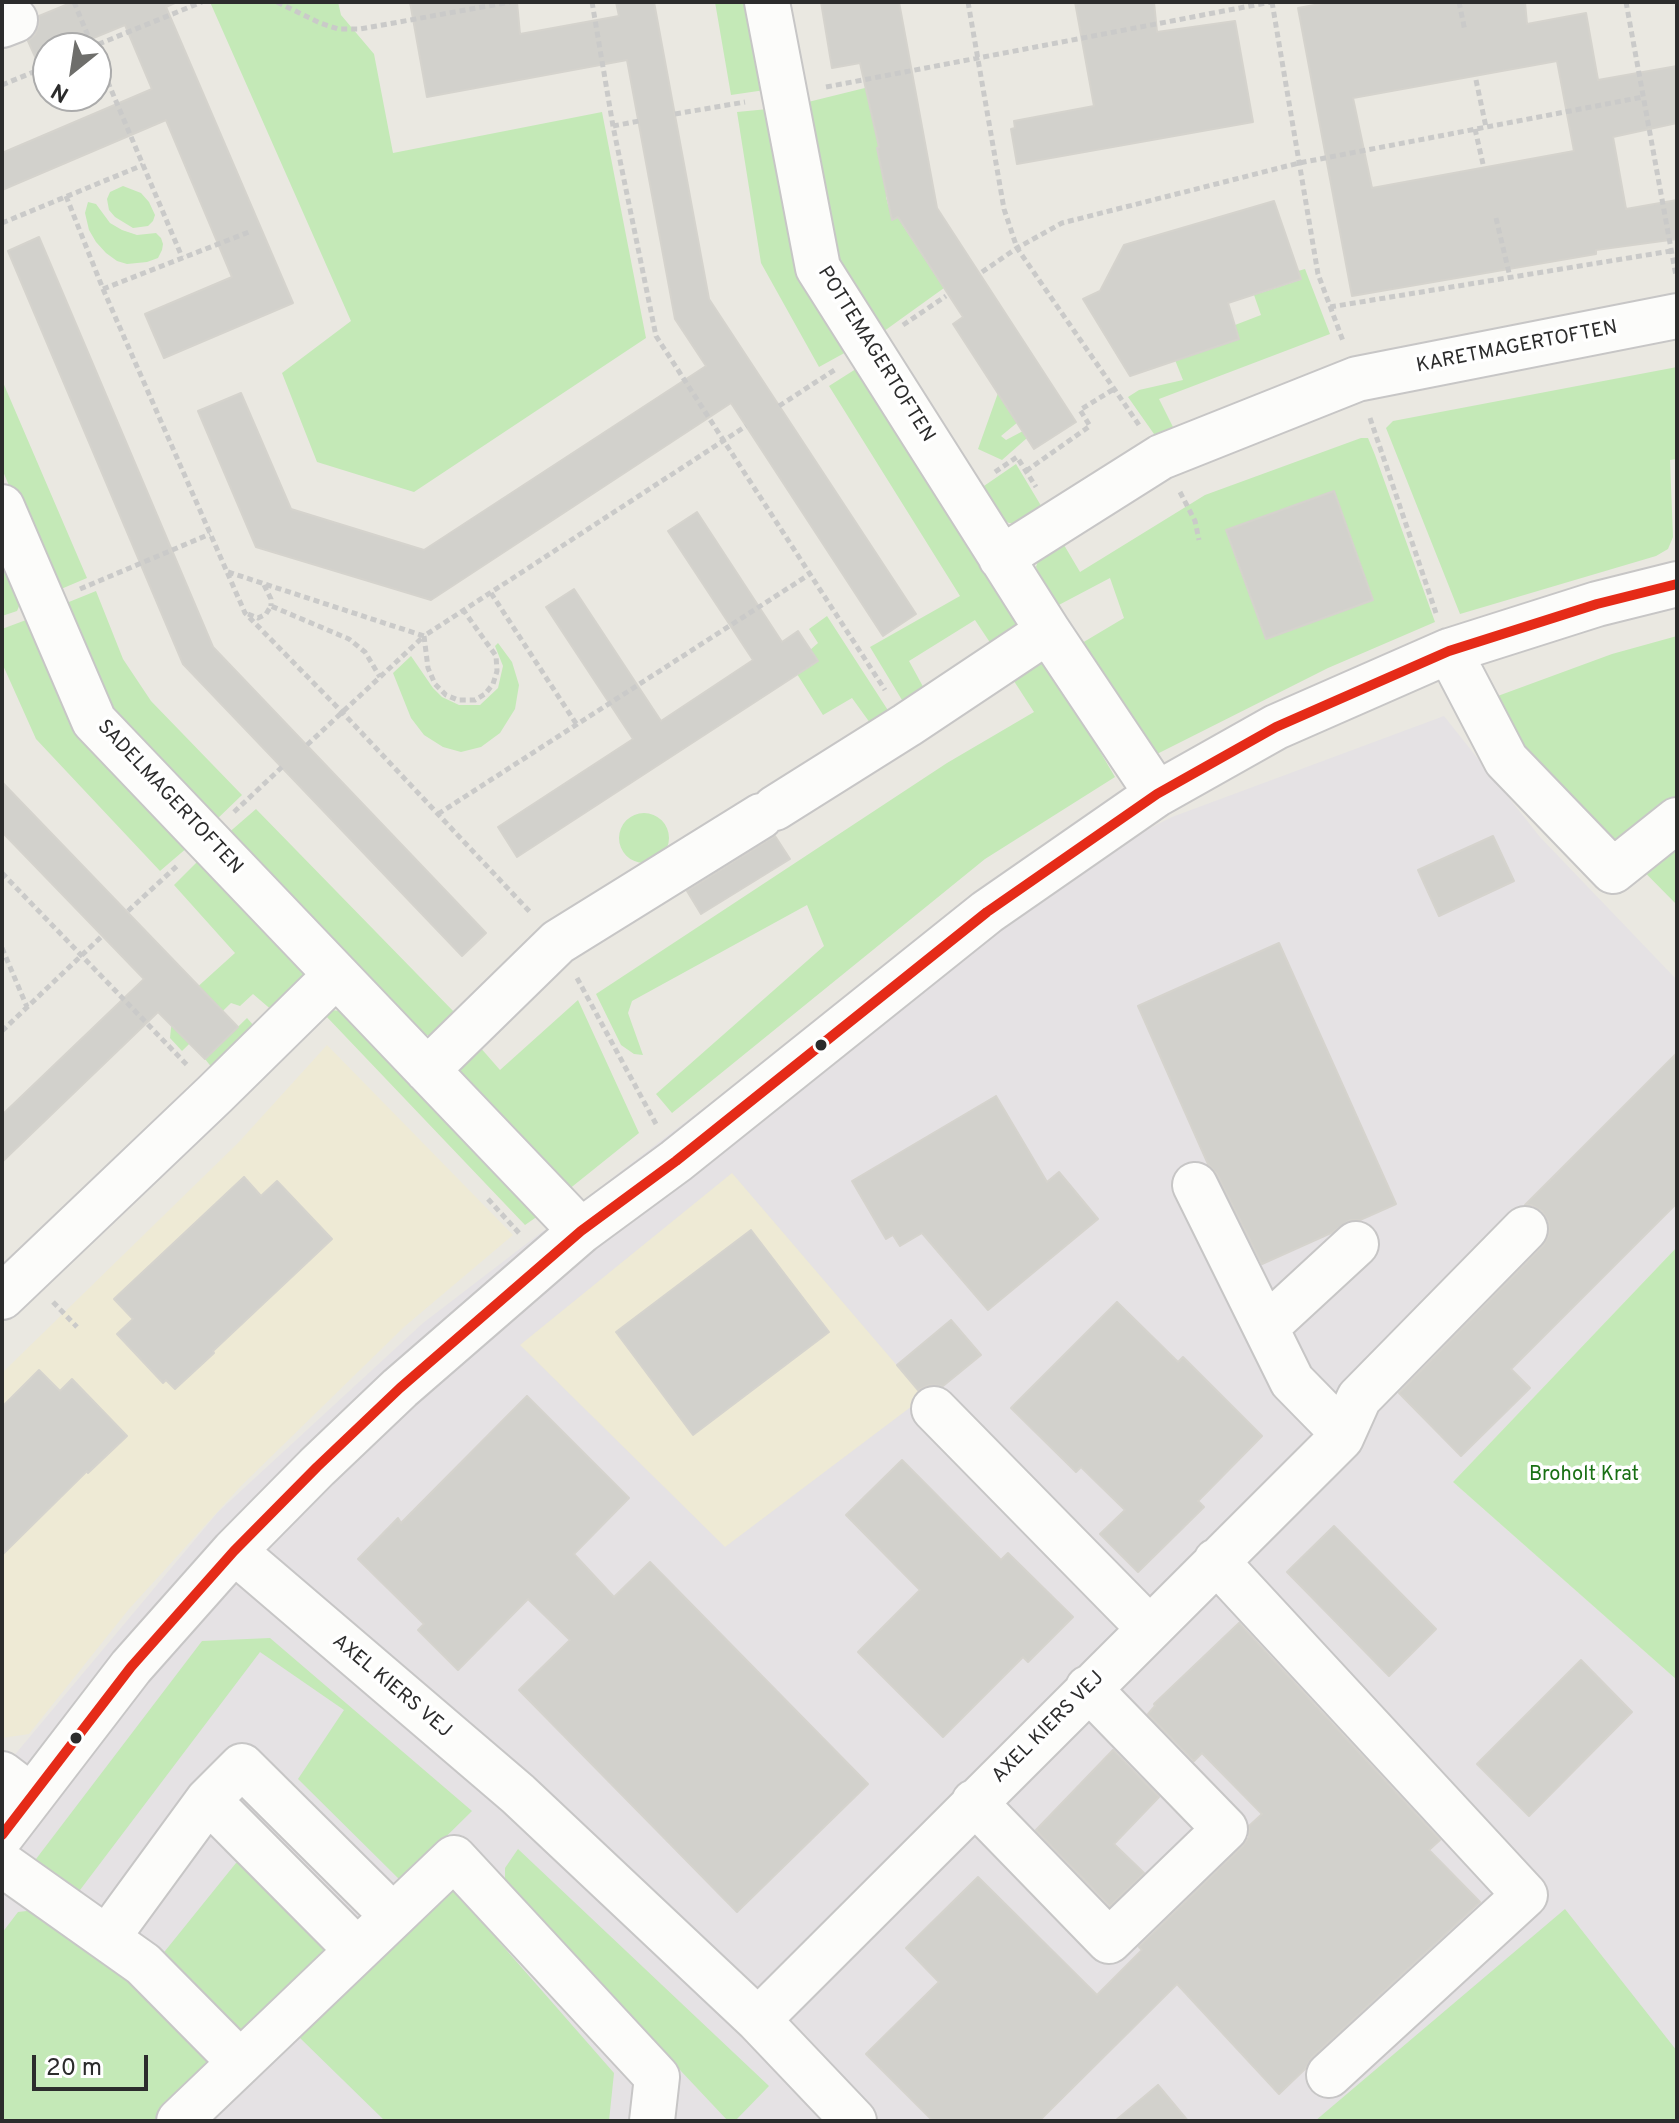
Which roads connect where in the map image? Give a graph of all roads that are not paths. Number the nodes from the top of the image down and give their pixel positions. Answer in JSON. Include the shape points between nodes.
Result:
{"nodes":[{"id":1,"x":767,"y":2,"type":"edge"},
{"id":2,"x":1677,"y":316,"type":"edge"},
{"id":3,"x":2,"y":507,"type":"edge"},
{"id":4,"x":1001,"y":558,"type":"junction"},
{"id":5,"x":1677,"y":584,"type":"edge"},
{"id":6,"x":1048,"y":631,"type":"junction"},
{"id":7,"x":1449,"y":651,"type":"junction"},
{"id":8,"x":1157,"y":794,"type":"junction"},
{"id":9,"x":1677,"y":820,"type":"edge"},
{"id":10,"x":336,"y":975,"type":"junction"},
{"id":11,"x":427,"y":1070,"type":"junction"},
{"id":12,"x":1195,"y":1185,"type":"dead end"},
{"id":13,"x":1525,"y":1229,"type":"dead end"},
{"id":14,"x":581,"y":1231,"type":"junction"},
{"id":15,"x":1356,"y":1244,"type":"dead end"},
{"id":16,"x":2,"y":1297,"type":"edge"},
{"id":17,"x":1266,"y":1327,"type":"junction"},
{"id":18,"x":934,"y":1409,"type":"dead end"},
{"id":19,"x":1342,"y":1435,"type":"junction"},
{"id":20,"x":234,"y":1551,"type":"junction"},
{"id":21,"x":1216,"y":1561,"type":"junction"},
{"id":22,"x":1149,"y":1628,"type":"junction"},
{"id":23,"x":1088,"y":1688,"type":"junction"},
{"id":24,"x":16,"y":1785,"type":"edge"},
{"id":25,"x":208,"y":1800,"type":"junction"},
{"id":26,"x":974,"y":1802,"type":"junction"},
{"id":27,"x":2,"y":1835,"type":"edge"},
{"id":28,"x":2,"y":1864,"type":"edge"},
{"id":29,"x":393,"y":1916,"type":"junction"},
{"id":30,"x":107,"y":1938,"type":"junction"},
{"id":31,"x":357,"y":1950,"type":"junction"},
{"id":32,"x":758,"y":2020,"type":"junction"},
{"id":33,"x":240,"y":2062,"type":"junction"},
{"id":34,"x":1329,"y":2075,"type":"dead end"},
{"id":35,"x":179,"y":2121,"type":"edge"},
{"id":36,"x":652,"y":2121,"type":"edge"},
{"id":37,"x":854,"y":2121,"type":"edge"}],
"edges":[{"from":1,"to":4,"type":"street","name":"POTTEMAGERTOFTEN","via":[[818,268]]},
{"from":2,"to":4,"type":"street","name":"KARETMAGERTOFTEN","via":[[1357,379],[1161,457]]},
{"from":3,"to":10,"type":"street","name":"SADELMAGERTOFTEN","via":[[94,721]]},
{"from":4,"to":6,"type":"street","name":"POTTEMAGERTOFTEN"},
{"from":5,"to":7,"type":"street"},
{"from":6,"to":8,"type":"street","name":"POTTEMAGERTOFTEN"},
{"from":6,"to":11,"type":"street","via":[[558,942]]},
{"from":7,"to":8,"type":"street","via":[[1276,727]]},
{"from":7,"to":9,"type":"street","via":[[1506,760],[1613,871]]},
{"from":8,"to":14,"type":"street","via":[[987,912]]},
{"from":10,"to":11,"type":"street","name":"SADELMAGERTOFTEN"},
{"from":10,"to":16,"type":"street"},
{"from":11,"to":14,"type":"street","name":"SADELMAGERTOFTEN"},
{"from":12,"to":17,"type":"street"},
{"from":13,"to":19,"type":"street","via":[[1359,1398]]},
{"from":14,"to":20,"type":"street","via":[[400,1388]]},
{"from":15,"to":17,"type":"street"},
{"from":17,"to":19,"type":"street","via":[[1292,1381]]},
{"from":18,"to":22,"type":"street"},
{"from":19,"to":21,"type":"street","name":"AXEL KIERS VEJ"},
{"from":20,"to":24,"type":"street"},
{"from":20,"to":32,"type":"street","name":"AXEL KIERS VEJ","via":[[518,1794]]},
{"from":21,"to":22,"type":"street","name":"AXEL KIERS VEJ"},
{"from":21,"to":34,"type":"street","via":[[1525,1895]]},
{"from":22,"to":23,"type":"street","name":"AXEL KIERS VEJ"},
{"from":23,"to":26,"type":"street","name":"AXEL KIERS VEJ"},
{"from":23,"to":26,"type":"street","via":[[1225,1829],[1109,1941]]},
{"from":24,"to":27,"type":"street"},
{"from":25,"to":29,"type":"street","via":[[242,1766]]},
{"from":25,"to":30,"type":"street"},
{"from":25,"to":31,"type":"street"},
{"from":26,"to":32,"type":"street","name":"AXEL KIERS VEJ"},
{"from":28,"to":30,"type":"street"},
{"from":29,"to":31,"type":"street"},
{"from":29,"to":36,"type":"street","via":[[454,1858],[657,2077]]},
{"from":30,"to":33,"type":"street","via":[[143,1964]]},
{"from":31,"to":33,"type":"street"},
{"from":32,"to":37,"type":"street","name":"AXEL KIERS VEJ"},
{"from":33,"to":35,"type":"street"}]}
